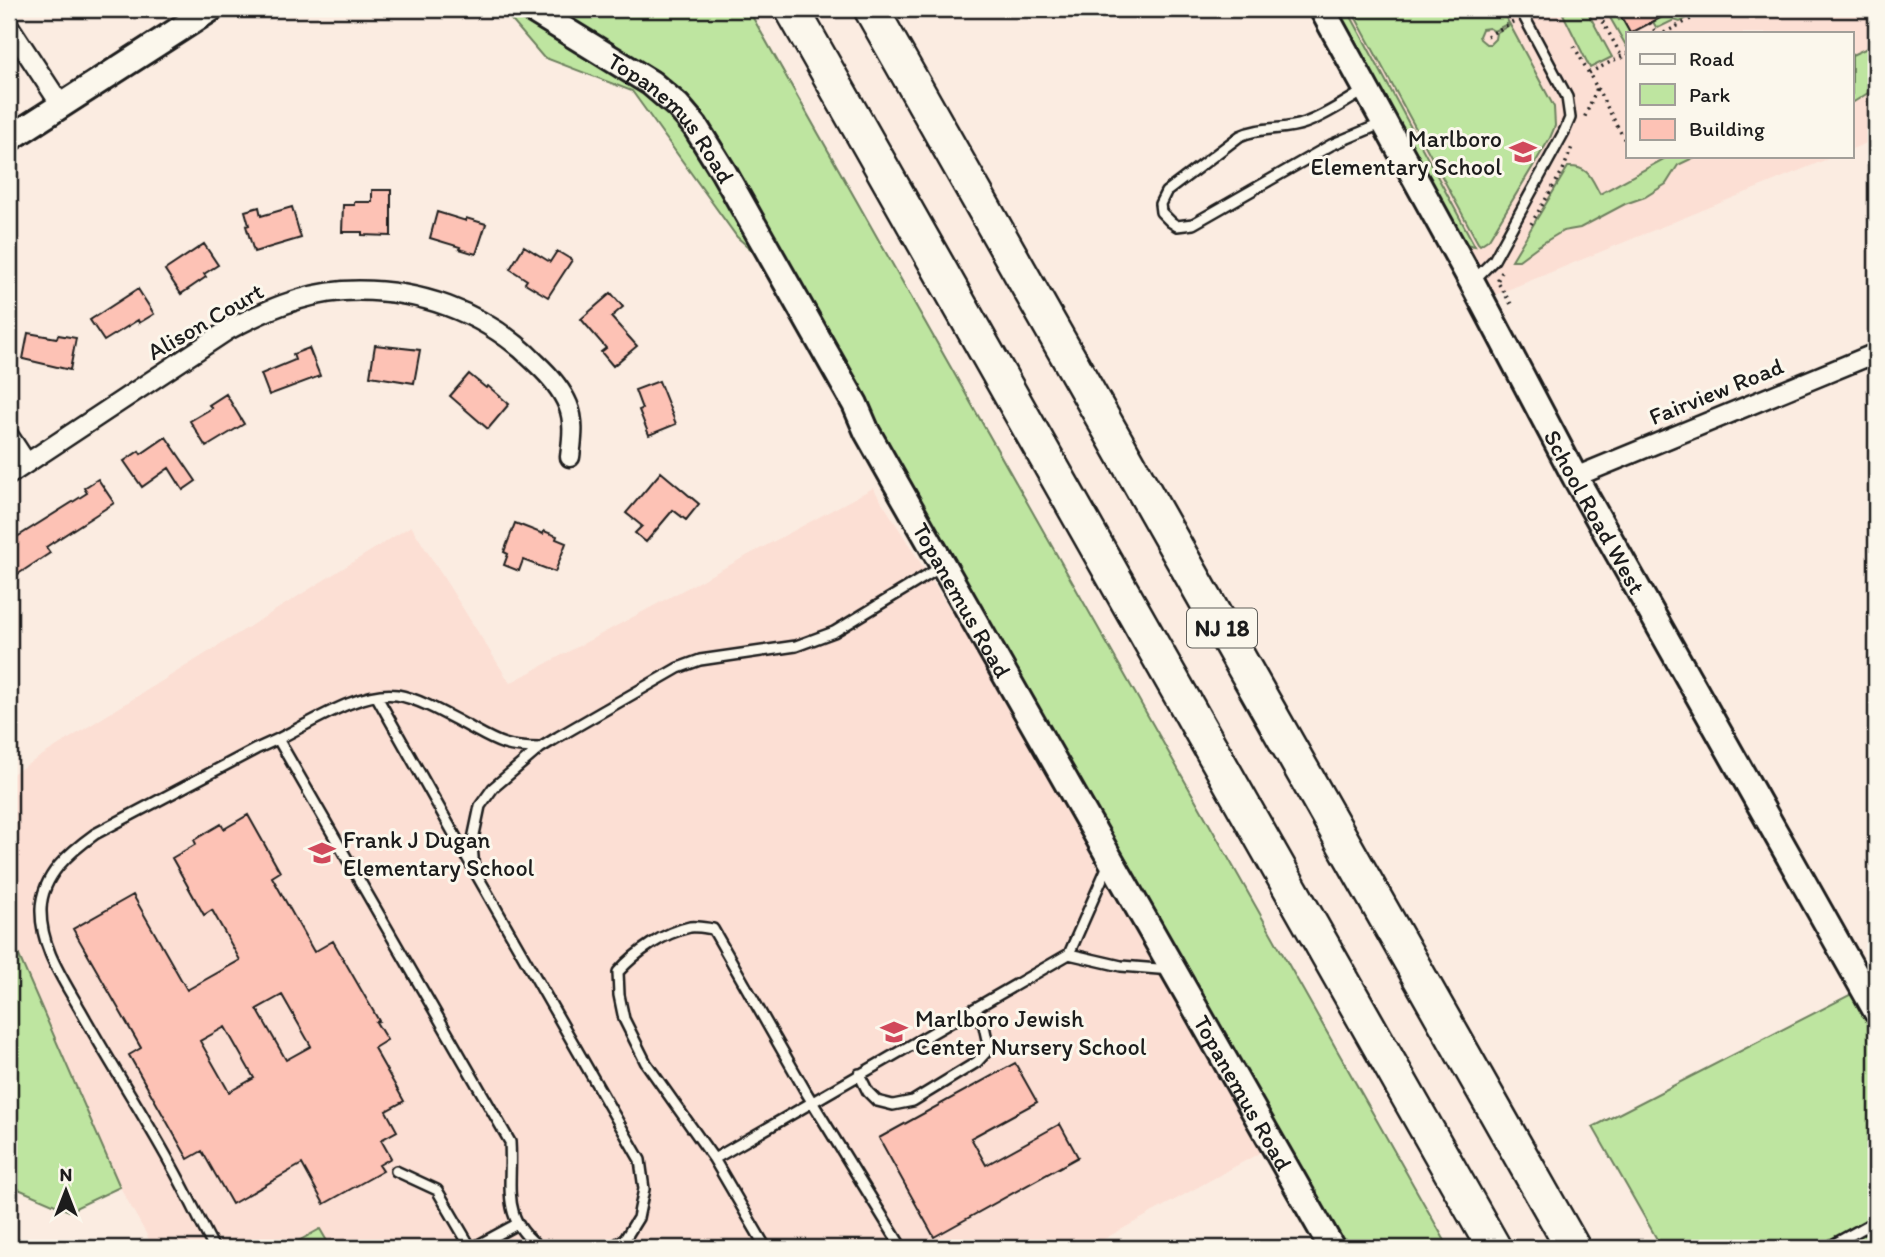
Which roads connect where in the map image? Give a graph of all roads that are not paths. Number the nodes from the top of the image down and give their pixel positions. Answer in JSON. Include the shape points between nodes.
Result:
{"nodes":[{"id":1,"x":211,"y":9,"type":"edge"},
{"id":2,"x":531,"y":9,"type":"edge"},
{"id":3,"x":792,"y":9,"type":"edge"},
{"id":4,"x":871,"y":9,"type":"edge"},
{"id":5,"x":1321,"y":9,"type":"edge"},
{"id":6,"x":1522,"y":13,"type":"edge"},
{"id":7,"x":9,"y":26,"type":"edge"},
{"id":8,"x":1366,"y":90,"type":"junction"},
{"id":9,"x":61,"y":105,"type":"junction"},
{"id":10,"x":1384,"y":122,"type":"junction"},
{"id":11,"x":9,"y":139,"type":"edge"},
{"id":12,"x":1472,"y":282,"type":"junction"},
{"id":13,"x":1876,"y":352,"type":"edge"},
{"id":14,"x":9,"y":436,"type":"edge"},
{"id":15,"x":570,"y":457,"type":"dead end"},
{"id":16,"x":26,"y":462,"type":"junction"},
{"id":17,"x":9,"y":475,"type":"edge"},
{"id":18,"x":1575,"y":477,"type":"junction"},
{"id":19,"x":943,"y":566,"type":"junction"},
{"id":20,"x":377,"y":697,"type":"junction"},
{"id":21,"x":278,"y":739,"type":"junction"},
{"id":22,"x":540,"y":748,"type":"junction"},
{"id":23,"x":1111,"y":859,"type":"junction"},
{"id":24,"x":474,"y":870,"type":"junction"},
{"id":25,"x":1069,"y":954,"type":"junction"},
{"id":26,"x":1174,"y":971,"type":"junction"},
{"id":27,"x":975,"y":1009,"type":"junction"},
{"id":28,"x":1876,"y":1011,"type":"edge"},
{"id":29,"x":859,"y":1074,"type":"junction"},
{"id":30,"x":812,"y":1102,"type":"junction"},
{"id":31,"x":714,"y":1158,"type":"junction"},
{"id":32,"x":396,"y":1171,"type":"dead end"},
{"id":33,"x":1876,"y":1221,"type":"edge"},
{"id":34,"x":517,"y":1223,"type":"junction"},
{"id":35,"x":214,"y":1248,"type":"edge"},
{"id":36,"x":472,"y":1248,"type":"edge"},
{"id":37,"x":541,"y":1248,"type":"edge"},
{"id":38,"x":611,"y":1248,"type":"edge"},
{"id":39,"x":766,"y":1248,"type":"edge"},
{"id":40,"x":902,"y":1248,"type":"edge"},
{"id":41,"x":1332,"y":1248,"type":"edge"},
{"id":42,"x":1494,"y":1248,"type":"edge"},
{"id":43,"x":1573,"y":1248,"type":"edge"},
{"id":44,"x":1826,"y":1248,"type":"edge"}],
"edges":[{"from":1,"to":9,"type":"street"},
{"from":2,"to":19,"type":"street","name":"Topanemus Road","via":[[651,83],[695,126]]},
{"from":3,"to":42,"type":"highway","number":"NJ 18"},
{"from":4,"to":43,"type":"highway","number":"NJ 18"},
{"from":5,"to":8,"type":"street","name":"School Road West"},
{"from":6,"to":12,"type":"lane","via":[[1567,97],[1570,118],[1494,260]]},
{"from":7,"to":9,"type":"street"},
{"from":8,"to":10,"type":"street","name":"School Road West"},
{"from":8,"to":10,"type":"lane","via":[[1307,123],[1240,136],[1166,192],[1161,212],[1177,226],[1193,224],[1331,145]]},
{"from":9,"to":11,"type":"street"},
{"from":10,"to":12,"type":"street","name":"School Road West"},
{"from":12,"to":18,"type":"street","name":"School Road West"},
{"from":13,"to":18,"type":"street","name":"Fairview Road"},
{"from":14,"to":16,"type":"street"},
{"from":15,"to":16,"type":"street","name":"Alison Court","via":[[573,426],[568,404],[552,379],[520,347],[454,308],[371,290],[313,295],[257,315]]},
{"from":16,"to":17,"type":"street","name":"Alison Court"},
{"from":18,"to":28,"type":"street","name":"School Road West"},
{"from":19,"to":22,"type":"lane","via":[[834,632],[796,646],[700,660],[678,668]]},
{"from":19,"to":23,"type":"street","name":"Topanemus Road"},
{"from":20,"to":21,"type":"lane","via":[[362,698]]},
{"from":20,"to":22,"type":"lane","via":[[396,695],[423,704],[497,743]]},
{"from":20,"to":24,"type":"lane"},
{"from":21,"to":34,"type":"lane","via":[[510,1142],[510,1192]]},
{"from":21,"to":35,"type":"lane","via":[[96,834],[58,866],[44,888],[41,906],[42,931],[54,962]]},
{"from":22,"to":24,"type":"lane","via":[[493,788],[480,806],[472,844]]},
{"from":23,"to":25,"type":"lane"},
{"from":23,"to":26,"type":"street","name":"Topanemus Road"},
{"from":24,"to":38,"type":"lane","via":[[640,1160],[644,1189],[638,1218],[625,1238]]},
{"from":25,"to":26,"type":"lane","via":[[1121,966]]},
{"from":25,"to":27,"type":"lane"},
{"from":26,"to":41,"type":"street","name":"Topanemus Road"},
{"from":27,"to":29,"type":"lane"},
{"from":27,"to":29,"type":"lane","via":[[989,1049],[977,1062],[913,1101],[893,1105],[877,1101]]},
{"from":29,"to":30,"type":"lane"},
{"from":30,"to":31,"type":"lane"},
{"from":30,"to":31,"type":"lane","via":[[713,929],[693,926],[670,934],[632,957],[618,972],[619,995],[624,1019],[646,1063]]},
{"from":30,"to":40,"type":"lane"},
{"from":31,"to":39,"type":"lane"},
{"from":32,"to":36,"type":"lane","via":[[437,1190]]},
{"from":33,"to":44,"type":"lane"},
{"from":34,"to":36,"type":"lane"},
{"from":34,"to":37,"type":"lane"}]}
